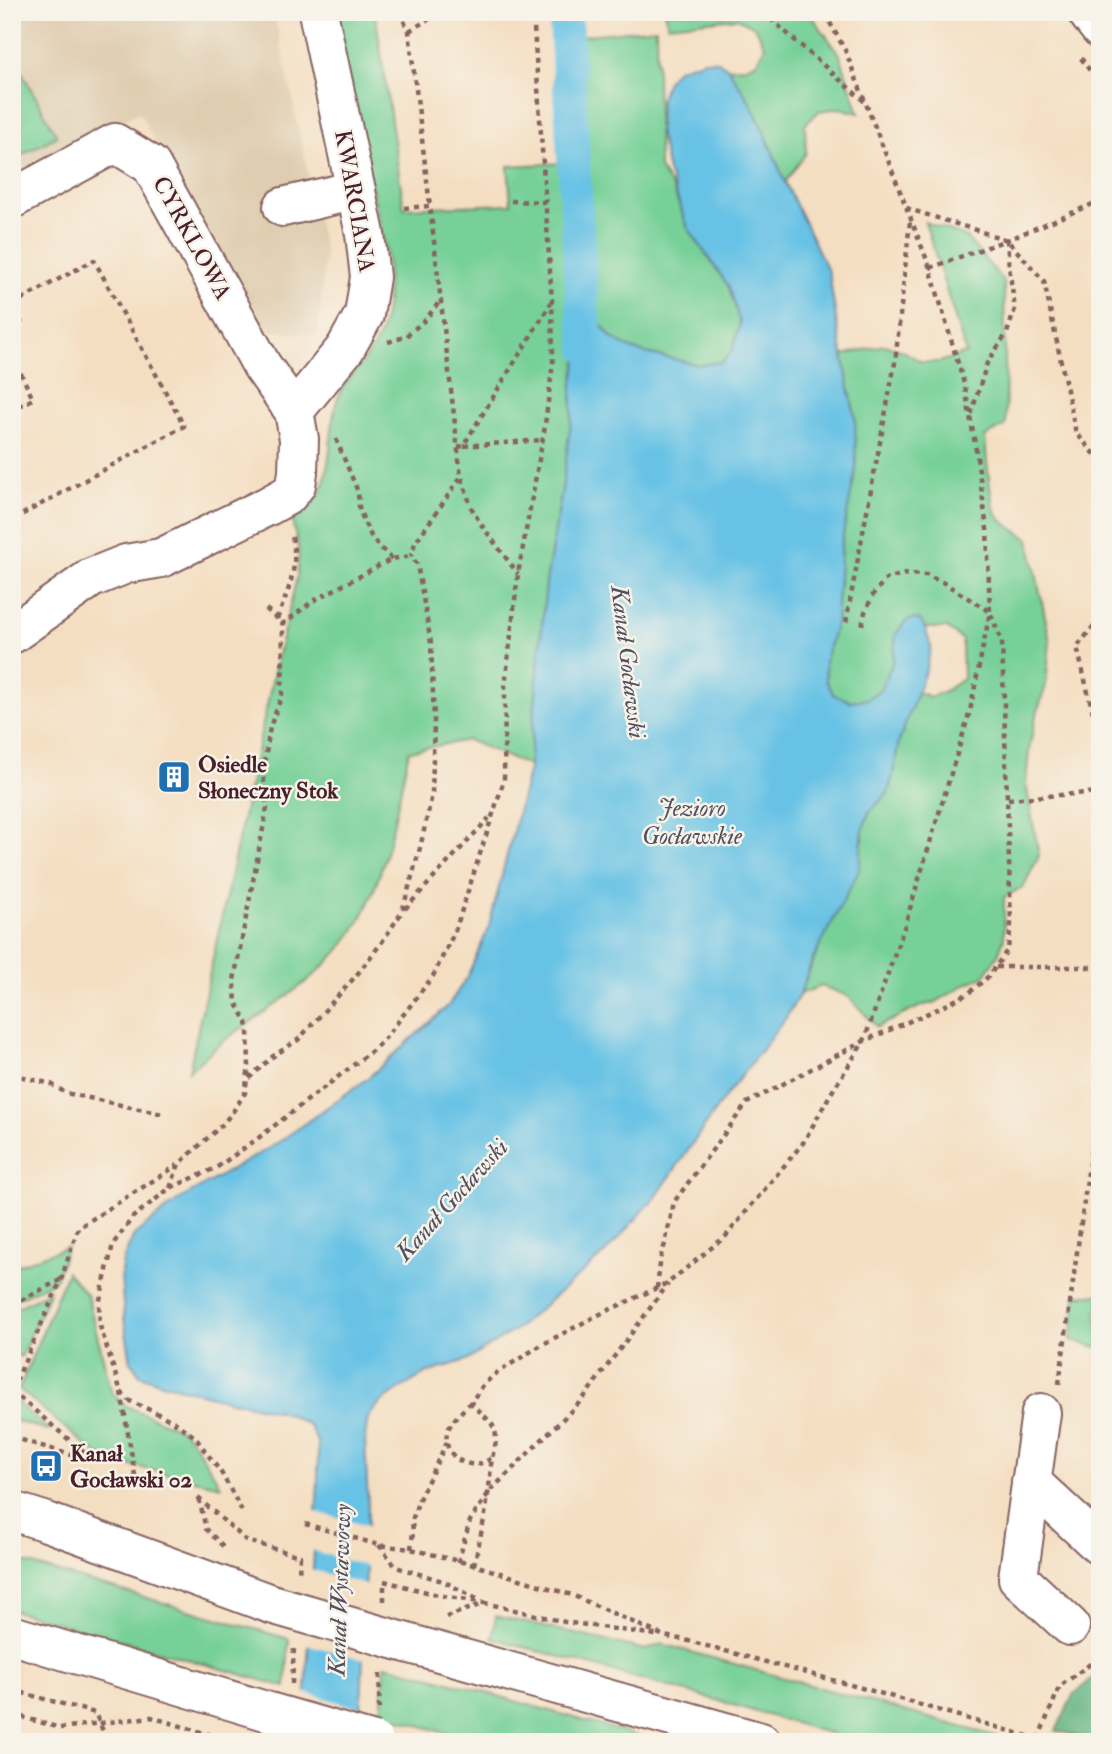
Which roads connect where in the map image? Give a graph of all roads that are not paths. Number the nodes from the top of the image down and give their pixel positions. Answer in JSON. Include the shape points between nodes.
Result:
{"nodes":[{"id":1,"x":318,"y":12,"type":"edge"},
{"id":2,"x":1087,"y":12,"type":"edge"},
{"id":3,"x":1100,"y":29,"type":"edge"},
{"id":4,"x":356,"y":190,"type":"junction"},
{"id":5,"x":12,"y":199,"type":"edge"},
{"id":6,"x":283,"y":207,"type":"dead end"},
{"id":7,"x":298,"y":406,"type":"junction"},
{"id":8,"x":12,"y":634,"type":"edge"},
{"id":9,"x":1049,"y":1403,"type":"road end"},
{"id":10,"x":1031,"y":1482,"type":"junction"},
{"id":11,"x":12,"y":1511,"type":"edge"},
{"id":12,"x":1100,"y":1546,"type":"edge"},
{"id":13,"x":1070,"y":1626,"type":"dead end"},
{"id":14,"x":12,"y":1635,"type":"edge"},
{"id":15,"x":374,"y":1742,"type":"edge"},
{"id":16,"x":761,"y":1742,"type":"edge"}],
"edges":[{"from":1,"to":4,"type":"street","name":"KWARCIANA"},
{"from":2,"to":3,"type":"street"},
{"from":4,"to":6,"type":"street"},
{"from":4,"to":7,"type":"street","name":"KWARCIANA","via":[[370,277],[364,314],[345,349]]},
{"from":5,"to":7,"type":"street","name":"CYRKLOWA","via":[[115,143],[151,165],[262,366]]},
{"from":7,"to":8,"type":"street","via":[[298,472],[288,495],[161,558],[126,564],[91,578]]},
{"from":9,"to":10,"type":"street"},
{"from":10,"to":12,"type":"street"},
{"from":10,"to":13,"type":"street","via":[[1018,1578]]},
{"from":11,"to":16,"type":"street","bridge":true,"via":[[271,1604]]},
{"from":14,"to":15,"type":"street","bridge":true}]}
